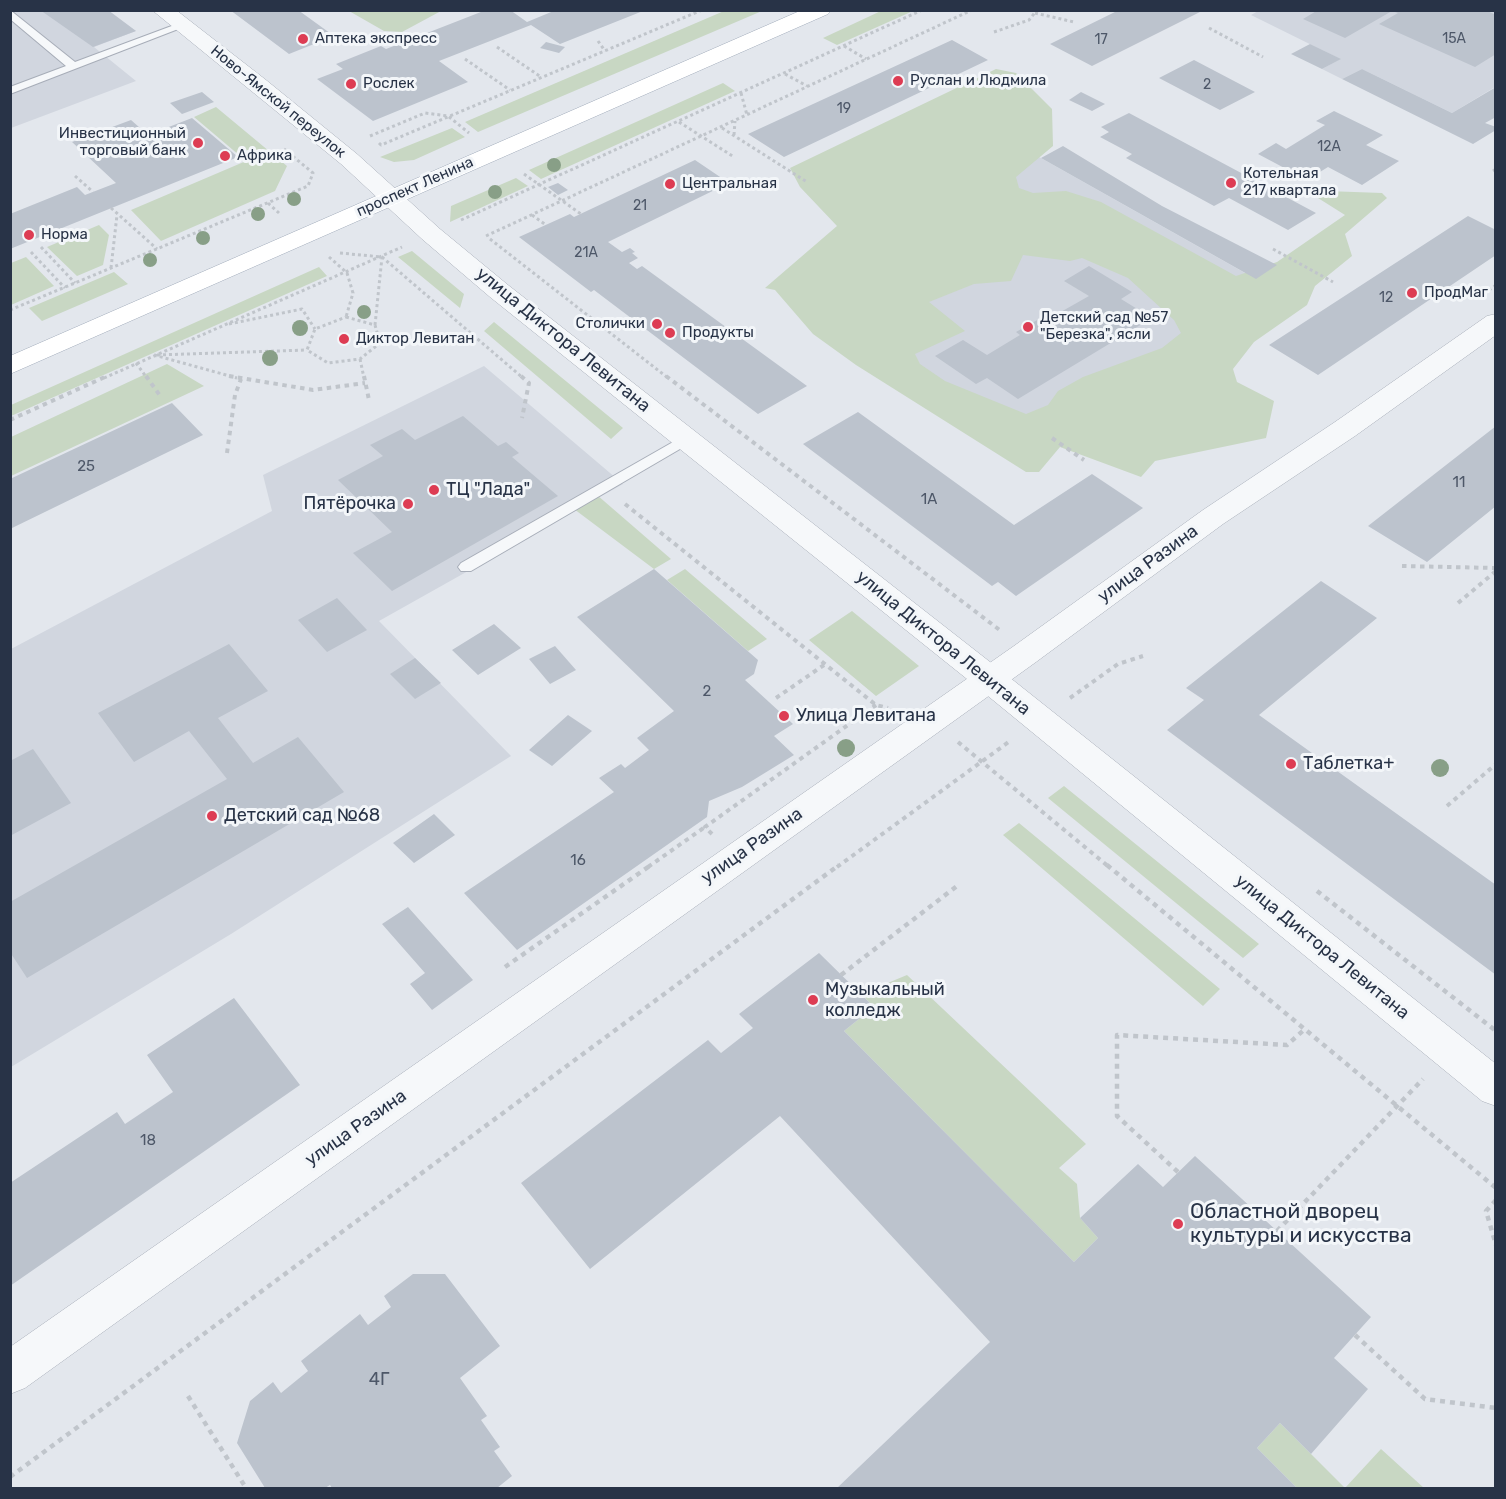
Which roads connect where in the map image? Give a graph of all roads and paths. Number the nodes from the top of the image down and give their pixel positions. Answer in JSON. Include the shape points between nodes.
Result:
{"nodes":[{"id":1,"x":162,"y":10,"type":"edge"},
{"id":2,"x":702,"y":10,"type":"edge"},
{"id":3,"x":821,"y":10,"type":"edge"},
{"id":4,"x":922,"y":10,"type":"edge"},
{"id":5,"x":972,"y":10,"type":"edge"},
{"id":6,"x":1036,"y":12,"type":"edge"},
{"id":7,"x":10,"y":13,"type":"edge"},
{"id":8,"x":1074,"y":22,"type":"dead end"},
{"id":9,"x":181,"y":26,"type":"junction"},
{"id":10,"x":1209,"y":28,"type":"dead end"},
{"id":11,"x":994,"y":32,"type":"dead end"},
{"id":12,"x":598,"y":41,"type":"dead end"},
{"id":13,"x":497,"y":46,"type":"dead end"},
{"id":14,"x":844,"y":46,"type":"junction"},
{"id":15,"x":605,"y":51,"type":"junction"},
{"id":16,"x":1263,"y":57,"type":"dead end"},
{"id":17,"x":465,"y":59,"type":"dead end"},
{"id":18,"x":867,"y":60,"type":"junction"},
{"id":19,"x":74,"y":67,"type":"junction"},
{"id":20,"x":785,"y":73,"type":"junction"},
{"id":21,"x":542,"y":77,"type":"junction"},
{"id":22,"x":808,"y":87,"type":"junction"},
{"id":23,"x":510,"y":90,"type":"junction"},
{"id":24,"x":10,"y":91,"type":"edge"},
{"id":25,"x":741,"y":93,"type":"junction"},
{"id":26,"x":747,"y":115,"type":"junction"},
{"id":27,"x":448,"y":116,"type":"junction"},
{"id":28,"x":735,"y":121,"type":"junction"},
{"id":29,"x":678,"y":122,"type":"junction"},
{"id":30,"x":721,"y":127,"type":"junction"},
{"id":31,"x":470,"y":134,"type":"dead end"},
{"id":32,"x":734,"y":135,"type":"junction"},
{"id":33,"x":370,"y":136,"type":"dead end"},
{"id":34,"x":702,"y":136,"type":"junction"},
{"id":35,"x":381,"y":145,"type":"dead end"},
{"id":36,"x":734,"y":157,"type":"dead end"},
{"id":37,"x":313,"y":173,"type":"dead end"},
{"id":38,"x":524,"y":174,"type":"dead end"},
{"id":39,"x":75,"y":176,"type":"dead end"},
{"id":40,"x":807,"y":182,"type":"dead end"},
{"id":41,"x":539,"y":185,"type":"junction"},
{"id":42,"x":93,"y":192,"type":"dead end"},
{"id":43,"x":392,"y":197,"type":"junction"},
{"id":44,"x":562,"y":201,"type":"junction"},
{"id":45,"x":268,"y":202,"type":"junction"},
{"id":46,"x":111,"y":208,"type":"dead end"},
{"id":47,"x":279,"y":213,"type":"dead end"},
{"id":48,"x":117,"y":214,"type":"junction"},
{"id":49,"x":581,"y":214,"type":"dead end"},
{"id":50,"x":532,"y":215,"type":"junction"},
{"id":51,"x":464,"y":219,"type":"junction"},
{"id":52,"x":458,"y":221,"type":"dead end"},
{"id":53,"x":471,"y":225,"type":"dead end"},
{"id":54,"x":546,"y":225,"type":"dead end"},
{"id":55,"x":478,"y":231,"type":"dead end"},
{"id":56,"x":486,"y":236,"type":"junction"},
{"id":57,"x":406,"y":245,"type":"dead end"},
{"id":58,"x":41,"y":247,"type":"dead end"},
{"id":59,"x":157,"y":249,"type":"junction"},
{"id":60,"x":1273,"y":249,"type":"dead end"},
{"id":61,"x":31,"y":252,"type":"dead end"},
{"id":62,"x":382,"y":257,"type":"junction"},
{"id":63,"x":111,"y":268,"type":"junction"},
{"id":64,"x":347,"y":273,"type":"junction"},
{"id":65,"x":1333,"y":282,"type":"dead end"},
{"id":66,"x":75,"y":283,"type":"junction"},
{"id":67,"x":65,"y":288,"type":"junction"},
{"id":68,"x":10,"y":310,"type":"edge"},
{"id":69,"x":346,"y":317,"type":"junction"},
{"id":70,"x":1496,"y":322,"type":"edge"},
{"id":71,"x":375,"y":325,"type":"junction"},
{"id":72,"x":219,"y":326,"type":"junction"},
{"id":73,"x":315,"y":329,"type":"junction"},
{"id":74,"x":307,"y":350,"type":"junction"},
{"id":75,"x":153,"y":355,"type":"junction"},
{"id":76,"x":360,"y":359,"type":"junction"},
{"id":77,"x":136,"y":363,"type":"junction"},
{"id":78,"x":10,"y":366,"type":"edge"},
{"id":79,"x":241,"y":379,"type":"junction"},
{"id":80,"x":365,"y":383,"type":"junction"},
{"id":81,"x":161,"y":397,"type":"dead end"},
{"id":82,"x":369,"y":400,"type":"dead end"},
{"id":83,"x":522,"y":418,"type":"dead end"},
{"id":84,"x":10,"y":420,"type":"edge"},
{"id":85,"x":1052,"y":438,"type":"dead end"},
{"id":86,"x":687,"y":439,"type":"junction"},
{"id":87,"x":227,"y":453,"type":"dead end"},
{"id":88,"x":1084,"y":460,"type":"dead end"},
{"id":89,"x":603,"y":487,"type":"junction"},
{"id":90,"x":1402,"y":566,"type":"dead end"},
{"id":91,"x":466,"y":567,"type":"dead end"},
{"id":92,"x":1496,"y":570,"type":"edge"},
{"id":93,"x":1458,"y":603,"type":"dead end"},
{"id":94,"x":1024,"y":654,"type":"junction"},
{"id":95,"x":1143,"y":656,"type":"dead end"},
{"id":96,"x":824,"y":665,"type":"junction"},
{"id":97,"x":987,"y":678,"type":"junction"},
{"id":98,"x":776,"y":698,"type":"dead end"},
{"id":99,"x":876,"y":705,"type":"junction"},
{"id":100,"x":931,"y":719,"type":"junction"},
{"id":101,"x":1040,"y":720,"type":"junction"},
{"id":102,"x":982,"y":762,"type":"junction"},
{"id":103,"x":1496,"y":764,"type":"edge"},
{"id":104,"x":1447,"y":806,"type":"dead end"},
{"id":105,"x":705,"y":828,"type":"junction"},
{"id":106,"x":737,"y":857,"type":"junction"},
{"id":107,"x":957,"y":886,"type":"dead end"},
{"id":108,"x":505,"y":967,"type":"dead end"},
{"id":109,"x":842,"y":975,"type":"dead end"},
{"id":110,"x":1305,"y":1028,"type":"junction"},
{"id":111,"x":1451,"y":1051,"type":"junction"},
{"id":112,"x":1496,"y":1088,"type":"edge"},
{"id":113,"x":1398,"y":1105,"type":"junction"},
{"id":114,"x":1178,"y":1172,"type":"dead end"},
{"id":115,"x":1496,"y":1188,"type":"edge"},
{"id":116,"x":1496,"y":1200,"type":"edge"},
{"id":117,"x":1277,"y":1231,"type":"dead end"},
{"id":118,"x":1496,"y":1245,"type":"edge"},
{"id":119,"x":1355,"y":1335,"type":"dead end"},
{"id":120,"x":10,"y":1374,"type":"edge"},
{"id":121,"x":188,"y":1396,"type":"dead end"},
{"id":122,"x":1496,"y":1408,"type":"edge"},
{"id":123,"x":10,"y":1477,"type":"edge"},
{"id":124,"x":246,"y":1488,"type":"edge"}],
"edges":[{"from":1,"to":9,"type":"street","name":"Ново-Ямской переулок"},
{"from":2,"to":15,"type":"path"},
{"from":3,"to":43,"type":"main road","name":"проспект Ленина"},
{"from":4,"to":14,"type":"path"},
{"from":5,"to":18,"type":"path"},
{"from":6,"to":8,"type":"path"},
{"from":6,"to":11,"type":"path","via":[[1029,20]]},
{"from":7,"to":19,"type":"lane"},
{"from":9,"to":19,"type":"lane"},
{"from":9,"to":43,"type":"street","name":"Ново-Ямской переулок"},
{"from":10,"to":16,"type":"path"},
{"from":12,"to":15,"type":"path"},
{"from":13,"to":21,"type":"path"},
{"from":14,"to":18,"type":"path"},
{"from":14,"to":20,"type":"path"},
{"from":15,"to":21,"type":"path"},
{"from":17,"to":23,"type":"path"},
{"from":18,"to":22,"type":"path"},
{"from":19,"to":24,"type":"lane"},
{"from":20,"to":22,"type":"path"},
{"from":20,"to":25,"type":"path"},
{"from":21,"to":23,"type":"path"},
{"from":22,"to":26,"type":"path"},
{"from":23,"to":27,"type":"path"},
{"from":25,"to":26,"type":"path"},
{"from":25,"to":29,"type":"path"},
{"from":26,"to":28,"type":"path"},
{"from":27,"to":31,"type":"path"},
{"from":27,"to":33,"type":"path","via":[[425,113]]},
{"from":27,"to":35,"type":"path"},
{"from":28,"to":30,"type":"path"},
{"from":28,"to":32,"type":"path"},
{"from":29,"to":34,"type":"path"},
{"from":29,"to":41,"type":"path"},
{"from":30,"to":32,"type":"path"},
{"from":30,"to":34,"type":"path"},
{"from":32,"to":40,"type":"path"},
{"from":34,"to":36,"type":"path"},
{"from":34,"to":44,"type":"path"},
{"from":37,"to":45,"type":"path","via":[[308,186]]},
{"from":38,"to":41,"type":"path"},
{"from":39,"to":42,"type":"path"},
{"from":41,"to":44,"type":"path"},
{"from":41,"to":51,"type":"path"},
{"from":43,"to":78,"type":"main road","name":"проспект Ленина"},
{"from":43,"to":86,"type":"street","name":"улица Диктора Левитана","via":[[500,291]]},
{"from":44,"to":49,"type":"path"},
{"from":44,"to":50,"type":"path"},
{"from":45,"to":47,"type":"path"},
{"from":45,"to":59,"type":"path"},
{"from":46,"to":48,"type":"path"},
{"from":48,"to":59,"type":"path"},
{"from":48,"to":63,"type":"path"},
{"from":50,"to":54,"type":"path"},
{"from":50,"to":56,"type":"path"},
{"from":51,"to":52,"type":"path"},
{"from":51,"to":53,"type":"path"},
{"from":55,"to":56,"type":"path"},
{"from":56,"to":94,"type":"path","via":[[1001,631]]},
{"from":57,"to":62,"type":"path"},
{"from":58,"to":66,"type":"path"},
{"from":59,"to":63,"type":"path"},
{"from":60,"to":65,"type":"path"},
{"from":61,"to":67,"type":"path"},
{"from":62,"to":64,"type":"path"},
{"from":62,"to":64,"type":"path","via":[[324,252]]},
{"from":62,"to":71,"type":"path"},
{"from":62,"to":83,"type":"path","via":[[529,383]]},
{"from":63,"to":66,"type":"path"},
{"from":64,"to":69,"type":"path","via":[[353,293]]},
{"from":64,"to":72,"type":"path"},
{"from":66,"to":67,"type":"path"},
{"from":67,"to":68,"type":"path"},
{"from":69,"to":71,"type":"path"},
{"from":69,"to":73,"type":"path"},
{"from":70,"to":94,"type":"street","name":"улица Разина","via":[[1213,517]]},
{"from":71,"to":76,"type":"path","via":[[380,343]]},
{"from":72,"to":73,"type":"path","via":[[302,309]]},
{"from":72,"to":75,"type":"path"},
{"from":73,"to":74,"type":"path"},
{"from":74,"to":75,"type":"path"},
{"from":74,"to":76,"type":"path","via":[[328,363]]},
{"from":75,"to":77,"type":"path"},
{"from":75,"to":79,"type":"path"},
{"from":76,"to":80,"type":"path"},
{"from":77,"to":81,"type":"path"},
{"from":77,"to":84,"type":"path"},
{"from":79,"to":80,"type":"path","via":[[313,390]]},
{"from":79,"to":87,"type":"path"},
{"from":80,"to":82,"type":"path"},
{"from":85,"to":88,"type":"path"},
{"from":86,"to":89,"type":"lane"},
{"from":86,"to":97,"type":"street","name":"улица Диктора Левитана"},
{"from":89,"to":91,"type":"lane"},
{"from":89,"to":96,"type":"path"},
{"from":90,"to":92,"type":"path"},
{"from":92,"to":93,"type":"path"},
{"from":94,"to":97,"type":"street","name":"улица Разина"},
{"from":95,"to":101,"type":"path","via":[[1118,664]]},
{"from":96,"to":98,"type":"path"},
{"from":96,"to":99,"type":"path"},
{"from":97,"to":100,"type":"street","name":"улица Разина"},
{"from":97,"to":101,"type":"street","name":"улица Диктора Левитана"},
{"from":99,"to":100,"type":"path"},
{"from":99,"to":105,"type":"path"},
{"from":100,"to":102,"type":"path"},
{"from":100,"to":106,"type":"street","name":"улица Разина"},
{"from":101,"to":102,"type":"path"},
{"from":101,"to":111,"type":"street","name":"улица Диктора Левитана"},
{"from":102,"to":110,"type":"path"},
{"from":102,"to":123,"type":"path"},
{"from":103,"to":104,"type":"path"},
{"from":105,"to":106,"type":"path"},
{"from":105,"to":108,"type":"path"},
{"from":106,"to":120,"type":"street","name":"улица Разина"},
{"from":107,"to":109,"type":"path"},
{"from":110,"to":113,"type":"path"},
{"from":110,"to":114,"type":"path","via":[[1287,1045],[1117,1035],[1117,1116]]},
{"from":111,"to":112,"type":"street","name":"улица Диктора Левитана"},
{"from":111,"to":113,"type":"path"},
{"from":113,"to":115,"type":"path"},
{"from":113,"to":117,"type":"path"},
{"from":116,"to":118,"type":"path","via":[[1486,1211]]},
{"from":119,"to":122,"type":"path","via":[[1425,1399]]},
{"from":121,"to":124,"type":"path"}]}
